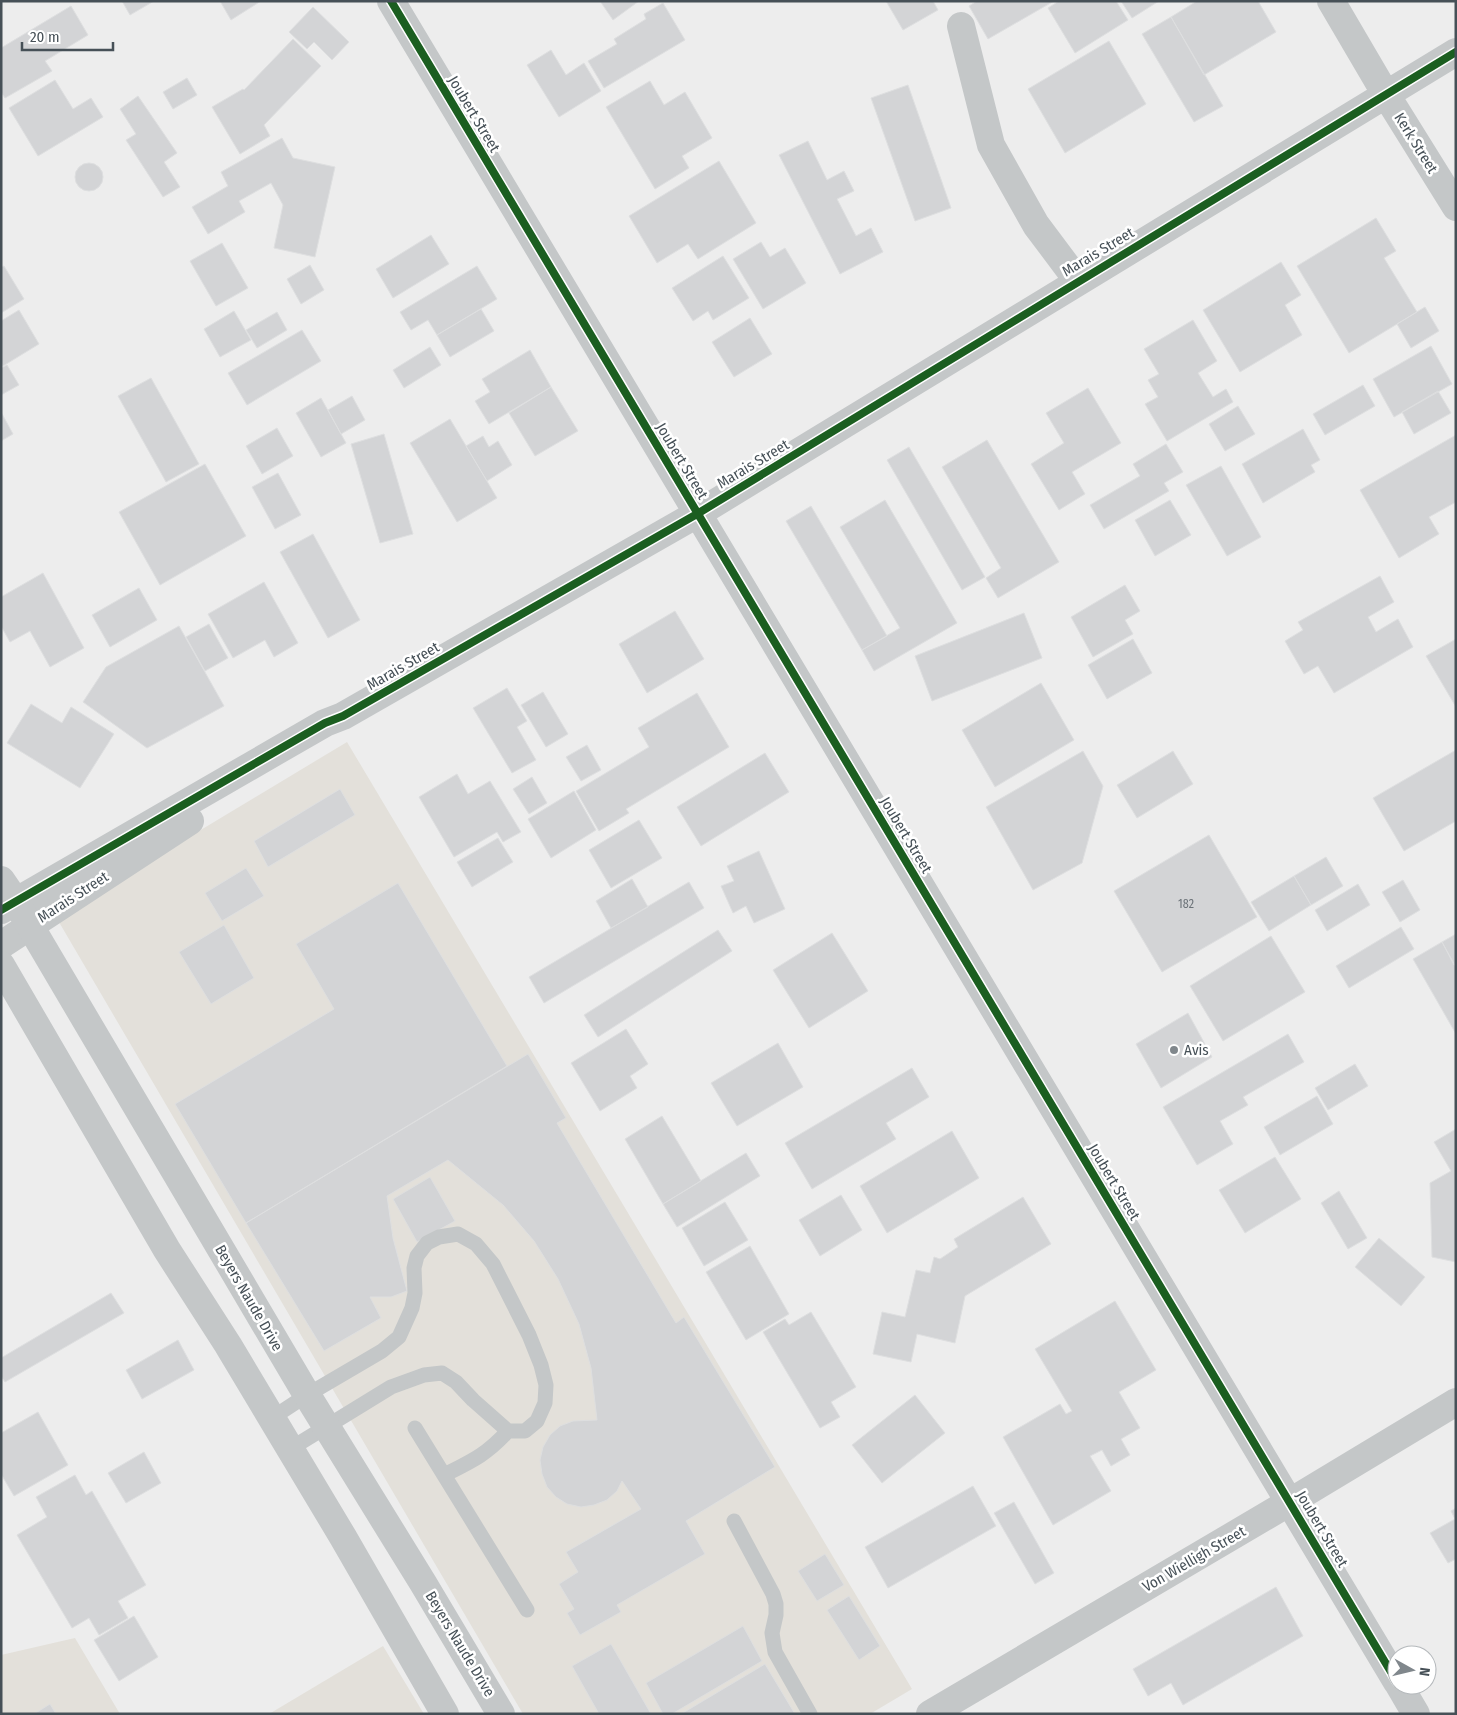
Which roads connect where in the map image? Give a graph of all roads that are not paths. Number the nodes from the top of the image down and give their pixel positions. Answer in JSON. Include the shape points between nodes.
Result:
{"nodes":[{"id":1,"x":391,"y":1,"type":"edge"},
{"id":2,"x":1331,"y":1,"type":"edge"},
{"id":3,"x":961,"y":26,"type":"dead end"},
{"id":4,"x":1456,"y":52,"type":"edge"},
{"id":5,"x":1385,"y":94,"type":"junction"},
{"id":6,"x":1456,"y":207,"type":"edge"},
{"id":7,"x":1078,"y":281,"type":"junction"},
{"id":8,"x":697,"y":514,"type":"junction"},
{"id":9,"x":343,"y":716,"type":"junction"},
{"id":10,"x":6,"y":897,"type":"edge"},
{"id":11,"x":29,"y":925,"type":"junction"},
{"id":12,"x":1,"y":944,"type":"edge"},
{"id":13,"x":1,"y":965,"type":"edge"},
{"id":14,"x":307,"y":1396,"type":"junction"},
{"id":15,"x":1456,"y":1402,"type":"edge"},
{"id":16,"x":272,"y":1418,"type":"junction"},
{"id":17,"x":326,"y":1427,"type":"junction"},
{"id":18,"x":415,"y":1428,"type":"dead end"},
{"id":19,"x":508,"y":1431,"type":"junction"},
{"id":20,"x":290,"y":1448,"type":"junction"},
{"id":21,"x":444,"y":1475,"type":"junction"},
{"id":22,"x":1290,"y":1502,"type":"junction"},
{"id":23,"x":734,"y":1521,"type":"dead end"},
{"id":24,"x":527,"y":1610,"type":"dead end"},
{"id":25,"x":1387,"y":1665,"type":"edge"},
{"id":26,"x":1405,"y":1695,"type":"edge"},
{"id":27,"x":445,"y":1714,"type":"edge"},
{"id":28,"x":501,"y":1714,"type":"edge"},
{"id":29,"x":810,"y":1714,"type":"edge"},
{"id":30,"x":930,"y":1714,"type":"edge"},
{"id":31,"x":1416,"y":1714,"type":"edge"}],
"edges":[{"from":1,"to":8,"type":"street","name":"Joubert Street"},
{"from":2,"to":5,"type":"street","name":"Kerk Street"},
{"from":3,"to":7,"type":"street","via":[[990,145],[1036,225]]},
{"from":4,"to":5,"type":"street","name":"Marais Street"},
{"from":5,"to":6,"type":"street","name":"Kerk Street"},
{"from":5,"to":7,"type":"street","name":"Marais Street"},
{"from":7,"to":8,"type":"street","name":"Marais Street"},
{"from":8,"to":9,"type":"street","name":"Marais Street"},
{"from":8,"to":22,"type":"street","name":"Joubert Street"},
{"from":9,"to":10,"type":"street","name":"Marais Street"},
{"from":9,"to":11,"type":"street","name":"Marais Street","via":[[330,730]]},
{"from":10,"to":11,"type":"street","name":"Beyers Naude Drive"},
{"from":11,"to":12,"type":"street","name":"Marais Street"},
{"from":11,"to":14,"type":"street","name":"Beyers Naude Drive"},
{"from":13,"to":16,"type":"street","via":[[167,1250]]},
{"from":14,"to":16,"type":"lane"},
{"from":14,"to":17,"type":"street","name":"Beyers Naude Drive"},
{"from":14,"to":19,"type":"lane","via":[[382,1351],[399,1337],[412,1308],[417,1256],[427,1243],[458,1234],[476,1244],[493,1264],[541,1365],[546,1385],[537,1421],[525,1431]]},
{"from":15,"to":22,"type":"street","name":"Von Wielligh Street"},
{"from":16,"to":20,"type":"street"},
{"from":17,"to":19,"type":"lane","via":[[391,1387],[424,1375],[442,1373]]},
{"from":17,"to":20,"type":"lane"},
{"from":17,"to":28,"type":"street","name":"Beyers Naude Drive"},
{"from":18,"to":21,"type":"lane"},
{"from":19,"to":21,"type":"lane","via":[[478,1459]]},
{"from":20,"to":27,"type":"street"},
{"from":21,"to":24,"type":"lane"},
{"from":22,"to":25,"type":"street","name":"Joubert Street"},
{"from":22,"to":30,"type":"street","name":"Von Wielligh Street"},
{"from":23,"to":29,"type":"lane","via":[[773,1594],[776,1604],[772,1633],[775,1652]]},
{"from":26,"to":31,"type":"street","name":"Joubert Street"}]}
